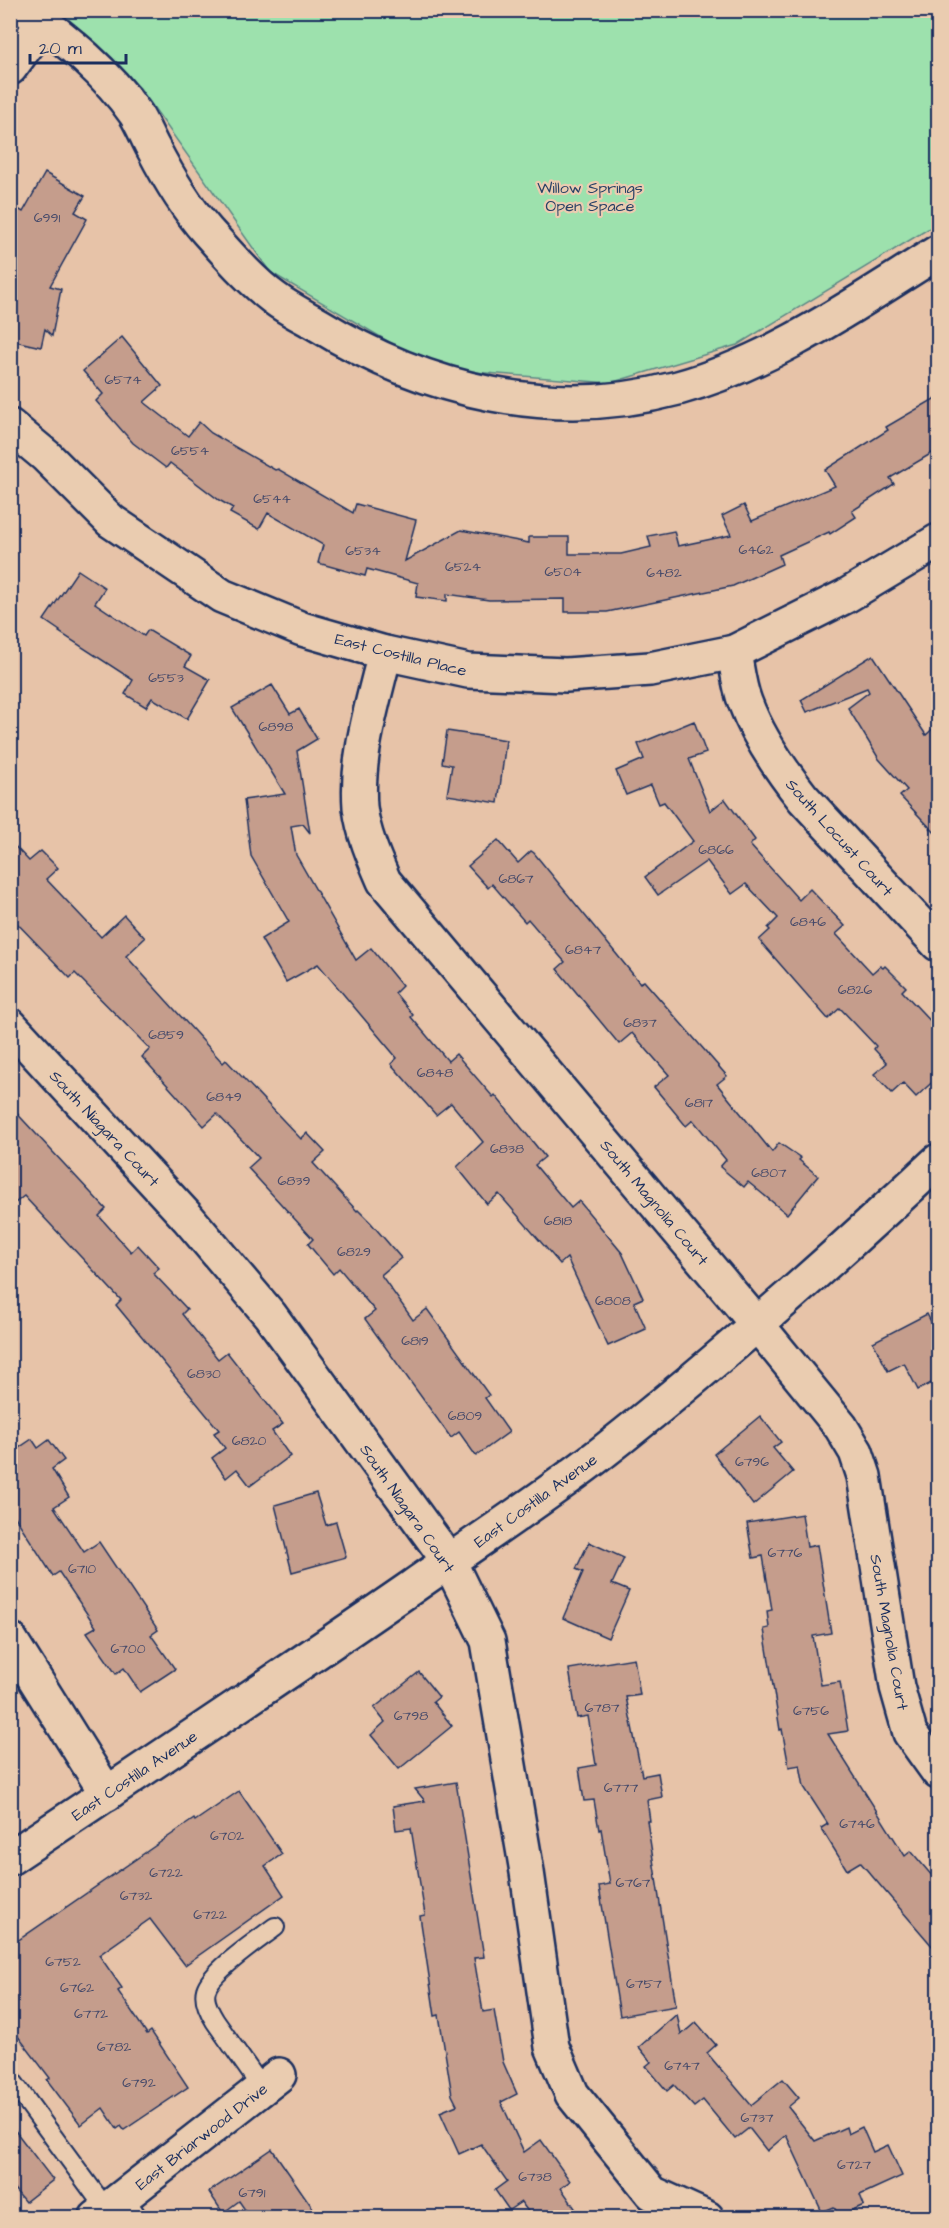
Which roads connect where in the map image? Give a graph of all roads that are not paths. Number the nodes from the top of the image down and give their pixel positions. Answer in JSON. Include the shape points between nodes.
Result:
{"nodes":[{"id":1,"x":35,"y":17,"type":"edge"},
{"id":2,"x":10,"y":68,"type":"edge"},
{"id":3,"x":939,"y":252,"type":"edge"},
{"id":4,"x":10,"y":426,"type":"edge"},
{"id":5,"x":939,"y":541,"type":"edge"},
{"id":6,"x":734,"y":652,"type":"junction"},
{"id":7,"x":385,"y":653,"type":"junction"},
{"id":8,"x":939,"y":944,"type":"edge"},
{"id":9,"x":10,"y":1025,"type":"edge"},
{"id":10,"x":939,"y":1161,"type":"edge"},
{"id":11,"x":756,"y":1323,"type":"junction"},
{"id":12,"x":449,"y":1561,"type":"junction"},
{"id":13,"x":10,"y":1639,"type":"edge"},
{"id":14,"x":939,"y":1772,"type":"edge"},
{"id":15,"x":107,"y":1794,"type":"junction"},
{"id":16,"x":10,"y":1858,"type":"edge"},
{"id":17,"x":275,"y":1927,"type":"dead end"},
{"id":18,"x":10,"y":2078,"type":"edge"},
{"id":19,"x":270,"y":2082,"type":"joint"},
{"id":20,"x":116,"y":2210,"type":"edge"},
{"id":21,"x":707,"y":2217,"type":"edge"}],
"edges":[{"from":1,"to":2,"type":"street"},
{"from":1,"to":3,"type":"street","via":[[112,83],[136,115],[174,185],[204,228],[274,298],[357,349],[461,387],[554,402],[641,396],[679,387],[763,356]]},
{"from":4,"to":7,"type":"street","name":"East Costilla Place","via":[[111,521],[222,596],[302,629]]},
{"from":5,"to":6,"type":"street","name":"East Costilla Place","via":[[846,596]]},
{"from":6,"to":7,"type":"street","name":"East Costilla Place","via":[[650,669],[566,675],[468,672]]},
{"from":6,"to":8,"type":"street","name":"South Locust Court","via":[[753,722],[784,774]]},
{"from":7,"to":11,"type":"street","name":"South Magnolia Court","via":[[361,755],[360,807],[369,848],[384,881]]},
{"from":9,"to":12,"type":"street","name":"South Niagara Court","via":[[188,1218],[270,1315]]},
{"from":10,"to":11,"type":"street","name":"East Costilla Avenue"},
{"from":11,"to":12,"type":"street","name":"East Costilla Avenue","via":[[602,1453]]},
{"from":11,"to":14,"type":"street","name":"South Magnolia Court","via":[[841,1427],[856,1452],[864,1476],[897,1687],[910,1733]]},
{"from":12,"to":15,"type":"street","name":"East Costilla Avenue"},
{"from":12,"to":21,"type":"street","name":"South Niagara Court","via":[[488,1641],[552,2047],[572,2094],[652,2193]]},
{"from":13,"to":15,"type":"street"},
{"from":15,"to":16,"type":"street","name":"East Costilla Avenue"},
{"from":17,"to":19,"type":"lane","via":[[213,1976],[205,1992],[208,2009]]},
{"from":18,"to":20,"type":"lane","name":"East Briarwood Drive"},
{"from":19,"to":20,"type":"street","name":"East Briarwood Drive"}]}
